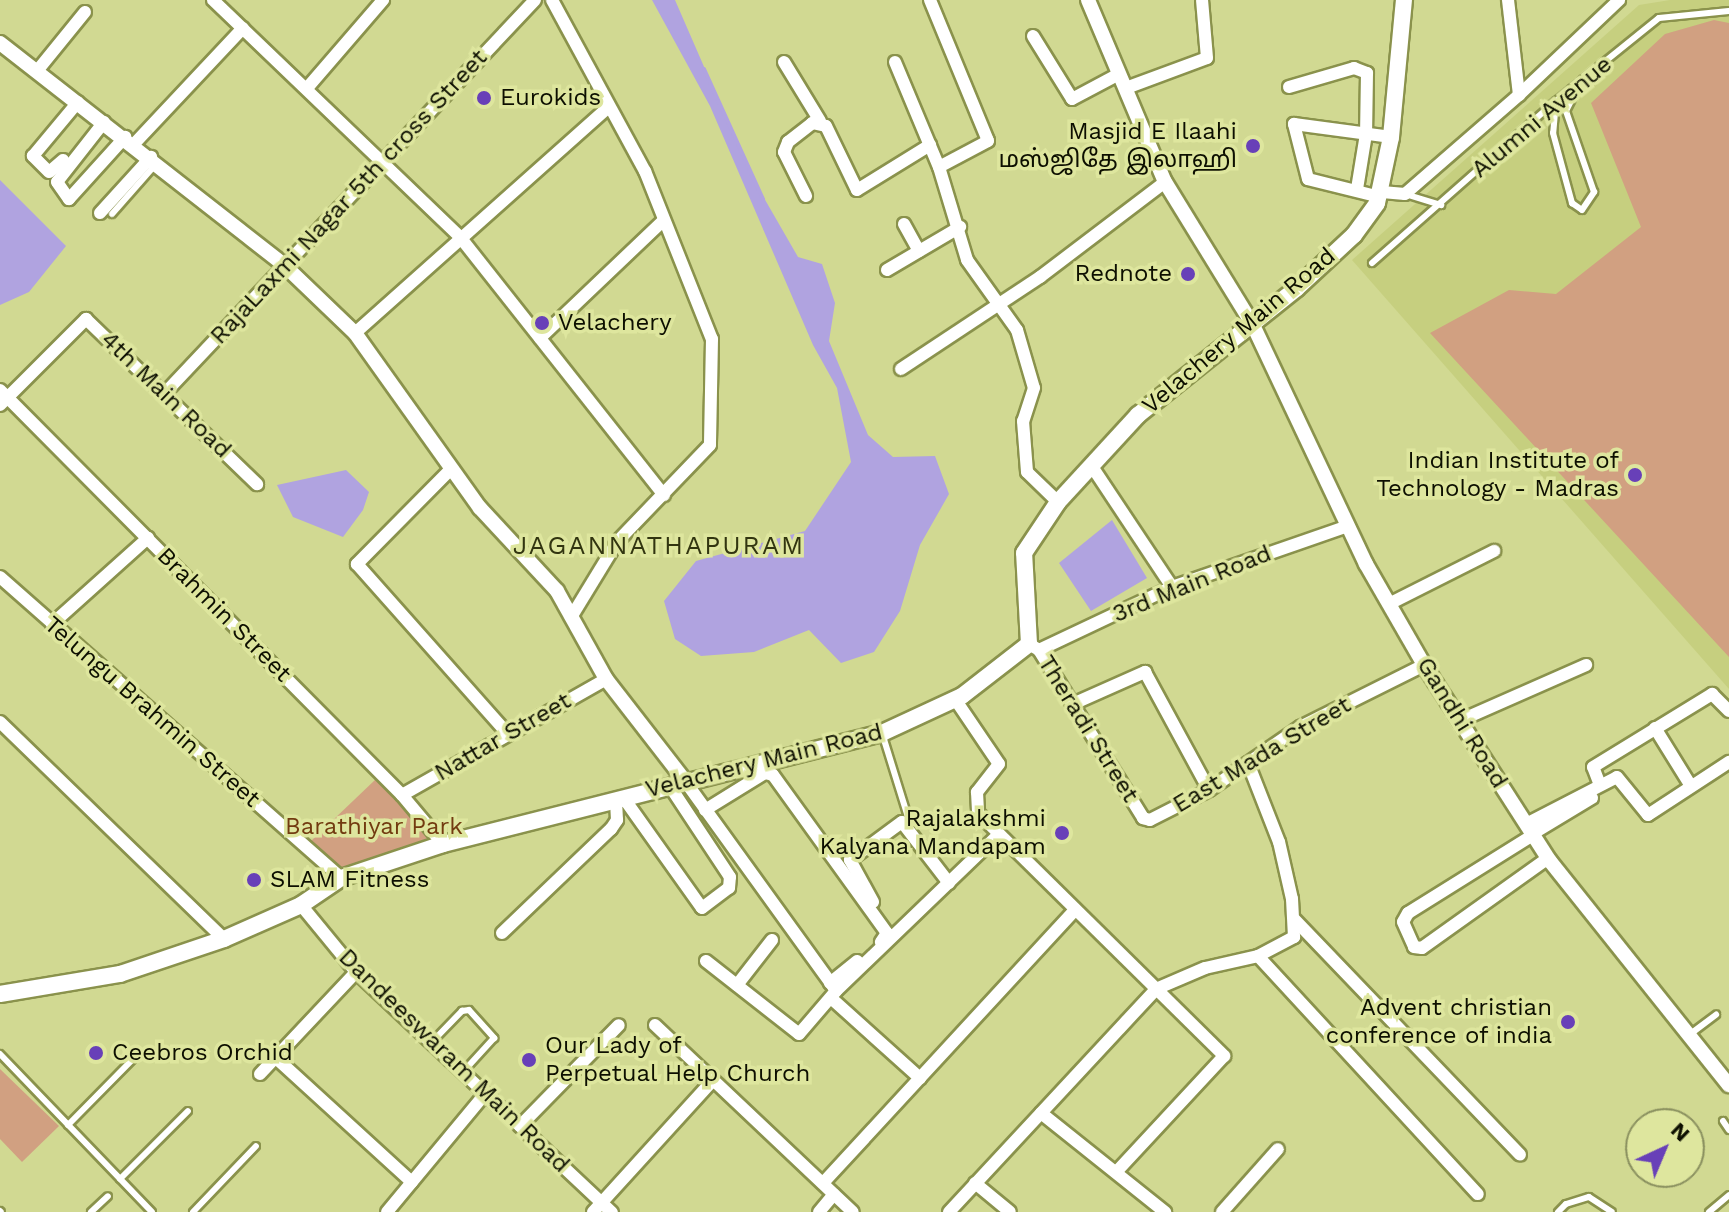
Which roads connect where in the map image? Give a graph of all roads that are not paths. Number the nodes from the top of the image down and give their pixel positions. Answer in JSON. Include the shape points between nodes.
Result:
{"nodes":[{"id":1,"x":213,"y":0,"type":"edge"},
{"id":2,"x":383,"y":0,"type":"edge"},
{"id":3,"x":535,"y":0,"type":"edge"},
{"id":4,"x":552,"y":0,"type":"edge"},
{"id":5,"x":930,"y":0,"type":"edge"},
{"id":6,"x":1088,"y":0,"type":"edge"},
{"id":7,"x":1202,"y":0,"type":"edge"},
{"id":8,"x":1404,"y":0,"type":"edge"},
{"id":9,"x":1508,"y":0,"type":"edge"},
{"id":10,"x":1619,"y":0,"type":"edge"},
{"id":11,"x":1729,"y":11,"type":"edge"},
{"id":12,"x":85,"y":12,"type":"dead end"},
{"id":13,"x":243,"y":28,"type":"junction"},
{"id":14,"x":1033,"y":36,"type":"dead end"},
{"id":15,"x":0,"y":43,"type":"edge"},
{"id":16,"x":784,"y":62,"type":"dead end"},
{"id":17,"x":895,"y":62,"type":"dead end"},
{"id":18,"x":37,"y":71,"type":"junction"},
{"id":19,"x":1119,"y":74,"type":"junction"},
{"id":20,"x":308,"y":87,"type":"junction"},
{"id":21,"x":1289,"y":87,"type":"dead end"},
{"id":22,"x":1578,"y":87,"type":"junction"},
{"id":23,"x":1126,"y":88,"type":"junction"},
{"id":24,"x":1519,"y":95,"type":"junction"},
{"id":25,"x":1556,"y":101,"type":"junction"},
{"id":26,"x":78,"y":102,"type":"junction"},
{"id":27,"x":609,"y":107,"type":"junction"},
{"id":28,"x":101,"y":120,"type":"junction"},
{"id":29,"x":820,"y":121,"type":"junction"},
{"id":30,"x":1366,"y":134,"type":"junction"},
{"id":31,"x":1391,"y":137,"type":"junction"},
{"id":32,"x":129,"y":141,"type":"junction"},
{"id":33,"x":930,"y":145,"type":"junction"},
{"id":34,"x":382,"y":159,"type":"junction"},
{"id":35,"x":154,"y":160,"type":"junction"},
{"id":36,"x":939,"y":167,"type":"junction"},
{"id":37,"x":1165,"y":182,"type":"junction"},
{"id":38,"x":1357,"y":189,"type":"junction"},
{"id":39,"x":1381,"y":194,"type":"junction"},
{"id":40,"x":1405,"y":194,"type":"junction"},
{"id":41,"x":806,"y":196,"type":"dead end"},
{"id":42,"x":1441,"y":205,"type":"junction"},
{"id":43,"x":106,"y":213,"type":"dead end"},
{"id":44,"x":663,"y":221,"type":"junction"},
{"id":45,"x":904,"y":224,"type":"dead end"},
{"id":46,"x":960,"y":227,"type":"junction"},
{"id":47,"x":460,"y":237,"type":"junction"},
{"id":48,"x":919,"y":251,"type":"junction"},
{"id":49,"x":1372,"y":263,"type":"dead end"},
{"id":50,"x":283,"y":264,"type":"junction"},
{"id":51,"x":887,"y":270,"type":"dead end"},
{"id":52,"x":999,"y":305,"type":"junction"},
{"id":53,"x":1253,"y":325,"type":"junction"},
{"id":54,"x":355,"y":333,"type":"junction"},
{"id":55,"x":540,"y":338,"type":"junction"},
{"id":56,"x":901,"y":369,"type":"dead end"},
{"id":57,"x":164,"y":394,"type":"junction"},
{"id":58,"x":2,"y":398,"type":"edge"},
{"id":59,"x":1091,"y":465,"type":"junction"},
{"id":60,"x":451,"y":469,"type":"junction"},
{"id":61,"x":257,"y":484,"type":"dead end"},
{"id":62,"x":664,"y":495,"type":"junction"},
{"id":63,"x":1058,"y":502,"type":"junction"},
{"id":64,"x":1348,"y":526,"type":"junction"},
{"id":65,"x":148,"y":538,"type":"junction"},
{"id":66,"x":1494,"y":551,"type":"dead end"},
{"id":67,"x":0,"y":577,"type":"edge"},
{"id":68,"x":1172,"y":587,"type":"junction"},
{"id":69,"x":1389,"y":604,"type":"junction"},
{"id":70,"x":573,"y":614,"type":"junction"},
{"id":71,"x":52,"y":624,"type":"junction"},
{"id":72,"x":1034,"y":647,"type":"junction"},
{"id":73,"x":1424,"y":665,"type":"junction"},
{"id":74,"x":1586,"y":665,"type":"dead end"},
{"id":75,"x":606,"y":679,"type":"junction"},
{"id":76,"x":955,"y":699,"type":"junction"},
{"id":77,"x":1075,"y":703,"type":"junction"},
{"id":78,"x":1729,"y":711,"type":"edge"},
{"id":79,"x":1459,"y":721,"type":"junction"},
{"id":80,"x":0,"y":722,"type":"edge"},
{"id":81,"x":1655,"y":728,"type":"junction"},
{"id":82,"x":507,"y":733,"type":"junction"},
{"id":83,"x":882,"y":733,"type":"junction"},
{"id":84,"x":1729,"y":762,"type":"edge"},
{"id":85,"x":1248,"y":763,"type":"junction"},
{"id":86,"x":677,"y":783,"type":"junction"},
{"id":87,"x":1600,"y":785,"type":"junction"},
{"id":88,"x":1691,"y":786,"type":"junction"},
{"id":89,"x":1209,"y":790,"type":"junction"},
{"id":90,"x":402,"y":795,"type":"junction"},
{"id":91,"x":620,"y":798,"type":"junction"},
{"id":92,"x":1592,"y":798,"type":"dead end"},
{"id":93,"x":705,"y":810,"type":"junction"},
{"id":94,"x":908,"y":817,"type":"dead end"},
{"id":95,"x":1143,"y":818,"type":"joint"},
{"id":96,"x":1530,"y":831,"type":"junction"},
{"id":97,"x":999,"y":834,"type":"junction"},
{"id":98,"x":443,"y":844,"type":"junction"},
{"id":99,"x":1548,"y":858,"type":"junction"},
{"id":100,"x":341,"y":878,"type":"junction"},
{"id":101,"x":949,"y":883,"type":"junction"},
{"id":102,"x":301,"y":905,"type":"junction"},
{"id":103,"x":1075,"y":910,"type":"junction"},
{"id":104,"x":1295,"y":920,"type":"junction"},
{"id":105,"x":502,"y":933,"type":"dead end"},
{"id":106,"x":894,"y":935,"type":"junction"},
{"id":107,"x":224,"y":939,"type":"junction"},
{"id":108,"x":772,"y":940,"type":"dead end"},
{"id":109,"x":1258,"y":956,"type":"junction"},
{"id":110,"x":706,"y":961,"type":"dead end"},
{"id":111,"x":356,"y":972,"type":"junction"},
{"id":112,"x":737,"y":985,"type":"junction"},
{"id":113,"x":1156,"y":989,"type":"junction"},
{"id":114,"x":832,"y":990,"type":"junction"},
{"id":115,"x":0,"y":994,"type":"edge"},
{"id":116,"x":1716,"y":1015,"type":"dead end"},
{"id":117,"x":619,"y":1025,"type":"dead end"},
{"id":118,"x":655,"y":1025,"type":"dead end"},
{"id":119,"x":1689,"y":1035,"type":"junction"},
{"id":120,"x":431,"y":1043,"type":"junction"},
{"id":121,"x":0,"y":1054,"type":"edge"},
{"id":122,"x":137,"y":1055,"type":"dead end"},
{"id":123,"x":276,"y":1058,"type":"junction"},
{"id":124,"x":463,"y":1073,"type":"junction"},
{"id":125,"x":260,"y":1074,"type":"dead end"},
{"id":126,"x":920,"y":1078,"type":"junction"},
{"id":127,"x":713,"y":1080,"type":"junction"},
{"id":128,"x":1729,"y":1085,"type":"edge"},
{"id":129,"x":485,"y":1094,"type":"junction"},
{"id":130,"x":188,"y":1111,"type":"dead end"},
{"id":131,"x":1041,"y":1113,"type":"junction"},
{"id":132,"x":1723,"y":1121,"type":"dead end"},
{"id":133,"x":68,"y":1125,"type":"junction"},
{"id":134,"x":520,"y":1126,"type":"junction"},
{"id":135,"x":1729,"y":1130,"type":"edge"},
{"id":136,"x":256,"y":1146,"type":"dead end"},
{"id":137,"x":1278,"y":1149,"type":"dead end"},
{"id":138,"x":1520,"y":1155,"type":"dead end"},
{"id":139,"x":1117,"y":1171,"type":"junction"},
{"id":140,"x":120,"y":1179,"type":"junction"},
{"id":141,"x":412,"y":1182,"type":"junction"},
{"id":142,"x":823,"y":1183,"type":"junction"},
{"id":143,"x":975,"y":1183,"type":"junction"},
{"id":144,"x":834,"y":1194,"type":"junction"},
{"id":145,"x":1478,"y":1194,"type":"dead end"},
{"id":146,"x":1729,"y":1195,"type":"edge"},
{"id":147,"x":108,"y":1196,"type":"dead end"},
{"id":148,"x":597,"y":1207,"type":"edge"},
{"id":149,"x":91,"y":1212,"type":"edge"},
{"id":150,"x":152,"y":1212,"type":"edge"},
{"id":151,"x":193,"y":1212,"type":"edge"},
{"id":152,"x":387,"y":1212,"type":"edge"},
{"id":153,"x":612,"y":1212,"type":"edge"},
{"id":154,"x":819,"y":1212,"type":"edge"},
{"id":155,"x":853,"y":1212,"type":"edge"},
{"id":156,"x":949,"y":1212,"type":"edge"},
{"id":157,"x":1010,"y":1212,"type":"edge"},
{"id":158,"x":1165,"y":1212,"type":"edge"},
{"id":159,"x":1222,"y":1212,"type":"edge"},
{"id":160,"x":1558,"y":1212,"type":"edge"},
{"id":161,"x":1612,"y":1212,"type":"edge"},
{"id":162,"x":1709,"y":1212,"type":"edge"}],
"edges":[{"from":1,"to":13,"type":"street"},
{"from":2,"to":20,"type":"street"},
{"from":3,"to":34,"type":"street","name":"RajaLaxmi Nagar 5th cross Street"},
{"from":4,"to":27,"type":"street"},
{"from":5,"to":36,"type":"street","via":[[988,141]]},
{"from":6,"to":19,"type":"street","name":"Gandhi Road"},
{"from":7,"to":23,"type":"street","via":[[1207,58]]},
{"from":8,"to":31,"type":"main road","name":"Velachery Main Road"},
{"from":9,"to":24,"type":"street"},
{"from":10,"to":24,"type":"street"},
{"from":11,"to":22,"type":"lane","name":"Alumni Avenue","via":[[1659,18]]},
{"from":12,"to":18,"type":"street"},
{"from":13,"to":20,"type":"street"},
{"from":13,"to":32,"type":"street"},
{"from":14,"to":19,"type":"street","via":[[1072,99]]},
{"from":15,"to":18,"type":"street"},
{"from":16,"to":29,"type":"street"},
{"from":17,"to":33,"type":"street"},
{"from":18,"to":26,"type":"street"},
{"from":19,"to":23,"type":"street","name":"Gandhi Road"},
{"from":20,"to":34,"type":"street"},
{"from":21,"to":30,"type":"street","via":[[1354,68],[1364,70],[1370,79]]},
{"from":22,"to":25,"type":"lane","name":"Alumni Avenue"},
{"from":22,"to":25,"type":"lane","via":[[1566,111],[1594,192],[1582,210],[1572,203],[1553,133]]},
{"from":23,"to":37,"type":"street","name":"Gandhi Road"},
{"from":24,"to":40,"type":"street"},
{"from":25,"to":42,"type":"lane","name":"Alumni Avenue"},
{"from":26,"to":28,"type":"street"},
{"from":26,"to":28,"type":"street","via":[[33,156],[49,172]]},
{"from":27,"to":44,"type":"street","via":[[645,171]]},
{"from":27,"to":47,"type":"street"},
{"from":28,"to":32,"type":"street"},
{"from":28,"to":32,"type":"street","via":[[57,182],[69,199]]},
{"from":29,"to":33,"type":"street","via":[[857,190]]},
{"from":29,"to":41,"type":"street","via":[[785,145]]},
{"from":30,"to":31,"type":"street"},
{"from":30,"to":38,"type":"street"},
{"from":30,"to":38,"type":"street","via":[[1294,124],[1308,179]]},
{"from":31,"to":39,"type":"main road","name":"Velachery Main Road"},
{"from":32,"to":35,"type":"street"},
{"from":33,"to":36,"type":"street"},
{"from":34,"to":47,"type":"street"},
{"from":34,"to":50,"type":"street","name":"RajaLaxmi Nagar 5th cross Street"},
{"from":35,"to":43,"type":"street"},
{"from":35,"to":50,"type":"street"},
{"from":36,"to":46,"type":"street"},
{"from":37,"to":52,"type":"street"},
{"from":37,"to":53,"type":"street","name":"Gandhi Road"},
{"from":38,"to":39,"type":"street"},
{"from":39,"to":40,"type":"street"},
{"from":39,"to":53,"type":"main road","name":"Velachery Main Road","via":[[1354,235]]},
{"from":40,"to":42,"type":"lane"},
{"from":42,"to":49,"type":"lane","name":"Alumni Avenue"},
{"from":44,"to":55,"type":"street"},
{"from":44,"to":62,"type":"street","via":[[712,339],[710,445]]},
{"from":45,"to":48,"type":"street"},
{"from":46,"to":48,"type":"street"},
{"from":46,"to":52,"type":"street","via":[[967,260]]},
{"from":47,"to":54,"type":"street"},
{"from":47,"to":55,"type":"street"},
{"from":48,"to":51,"type":"street"},
{"from":50,"to":54,"type":"street"},
{"from":50,"to":57,"type":"street","name":"RajaLaxmi Nagar 5th cross Street"},
{"from":52,"to":56,"type":"street"},
{"from":52,"to":63,"type":"street","via":[[1017,330],[1034,388],[1023,421],[1027,472]]},
{"from":53,"to":59,"type":"main road","name":"Velachery Main Road","via":[[1138,415]]},
{"from":53,"to":64,"type":"street","name":"Gandhi Road"},
{"from":54,"to":60,"type":"street"},
{"from":55,"to":62,"type":"street"},
{"from":57,"to":58,"type":"street","name":"4th Main Road","via":[[84,318]]},
{"from":57,"to":61,"type":"street","name":"4th Main Road"},
{"from":58,"to":65,"type":"street","name":"Brahmin Street"},
{"from":59,"to":63,"type":"main road","name":"Velachery Main Road"},
{"from":59,"to":68,"type":"street"},
{"from":60,"to":70,"type":"street"},
{"from":60,"to":82,"type":"street","via":[[357,564]]},
{"from":62,"to":70,"type":"street","via":[[617,542]]},
{"from":63,"to":72,"type":"main road","name":"Velachery Main Road","via":[[1024,553]]},
{"from":64,"to":68,"type":"street","name":"3rd Main Road"},
{"from":64,"to":69,"type":"street","name":"Gandhi Road"},
{"from":65,"to":71,"type":"street"},
{"from":65,"to":90,"type":"street","name":"Brahmin Street"},
{"from":66,"to":69,"type":"street"},
{"from":67,"to":71,"type":"street","name":"Telungu Brahmin Street"},
{"from":68,"to":72,"type":"street","name":"3rd Main Road"},
{"from":69,"to":73,"type":"street","name":"Gandhi Road"},
{"from":70,"to":75,"type":"street"},
{"from":71,"to":100,"type":"street","name":"Telungu Brahmin Street"},
{"from":72,"to":76,"type":"main road","name":"Velachery Main Road"},
{"from":72,"to":77,"type":"street","name":"Theradi Street"},
{"from":73,"to":79,"type":"street","name":"Gandhi Road"},
{"from":73,"to":85,"type":"street","name":"East Mada Street","via":[[1300,727]]},
{"from":74,"to":79,"type":"street"},
{"from":75,"to":82,"type":"street","name":"Nattar Street"},
{"from":75,"to":86,"type":"street"},
{"from":76,"to":83,"type":"main road","name":"Velachery Main Road"},
{"from":76,"to":97,"type":"street","via":[[999,764],[977,792],[978,813]]},
{"from":77,"to":89,"type":"street","via":[[1136,673],[1149,675]]},
{"from":77,"to":95,"type":"street","name":"Theradi Street"},
{"from":78,"to":81,"type":"street","via":[[1714,693]]},
{"from":79,"to":96,"type":"street","name":"Gandhi Road"},
{"from":80,"to":107,"type":"street"},
{"from":81,"to":87,"type":"street","via":[[1592,769]]},
{"from":81,"to":88,"type":"street"},
{"from":82,"to":90,"type":"street","name":"Nattar Street"},
{"from":83,"to":86,"type":"main road","name":"Velachery Main Road"},
{"from":83,"to":94,"type":"lane"},
{"from":84,"to":88,"type":"street"},
{"from":85,"to":89,"type":"street","name":"East Mada Street"},
{"from":85,"to":104,"type":"street","via":[[1279,842]]},
{"from":86,"to":91,"type":"main road","name":"Velachery Main Road"},
{"from":86,"to":91,"type":"street","via":[[730,877],[729,888],[702,908]]},
{"from":86,"to":93,"type":"street"},
{"from":87,"to":88,"type":"street","via":[[1621,779],[1648,815]]},
{"from":87,"to":96,"type":"street"},
{"from":89,"to":95,"type":"street","name":"East Mada Street","via":[[1153,819]]},
{"from":90,"to":98,"type":"street","name":"Brahmin Street"},
{"from":91,"to":98,"type":"main road","name":"Velachery Main Road"},
{"from":91,"to":105,"type":"street","via":[[611,829]]},
{"from":92,"to":96,"type":"street"},
{"from":93,"to":114,"type":"street"},
{"from":93,"to":114,"type":"street","via":[[765,773],[773,775],[878,921],[886,937]]},
{"from":96,"to":99,"type":"street","name":"Gandhi Road"},
{"from":96,"to":99,"type":"street","via":[[1408,913],[1403,922],[1414,947],[1422,948]]},
{"from":97,"to":101,"type":"street"},
{"from":97,"to":103,"type":"street"},
{"from":98,"to":100,"type":"main road","name":"Velachery Main Road"},
{"from":99,"to":119,"type":"street","name":"Gandhi Road"},
{"from":100,"to":102,"type":"main road","name":"Velachery Main Road"},
{"from":101,"to":106,"type":"street"},
{"from":101,"to":106,"type":"street","via":[[902,822],[852,857],[849,863]]},
{"from":102,"to":107,"type":"main road","name":"Velachery Main Road"},
{"from":102,"to":111,"type":"street","name":"Dandeeswaram Main Road"},
{"from":103,"to":113,"type":"street"},
{"from":103,"to":126,"type":"street"},
{"from":104,"to":109,"type":"street","via":[[1294,937]]},
{"from":104,"to":138,"type":"street"},
{"from":106,"to":114,"type":"street"},
{"from":107,"to":115,"type":"main road","name":"Velachery Main Road","via":[[120,974]]},
{"from":108,"to":112,"type":"street"},
{"from":109,"to":113,"type":"street","via":[[1205,968]]},
{"from":109,"to":145,"type":"street"},
{"from":110,"to":112,"type":"street"},
{"from":111,"to":120,"type":"street","name":"Dandeeswaram Main Road"},
{"from":111,"to":123,"type":"street"},
{"from":112,"to":114,"type":"street","via":[[799,1034]]},
{"from":113,"to":131,"type":"street"},
{"from":113,"to":139,"type":"street","via":[[1224,1058]]},
{"from":114,"to":126,"type":"street"},
{"from":116,"to":119,"type":"lane"},
{"from":117,"to":134,"type":"street"},
{"from":118,"to":127,"type":"street"},
{"from":119,"to":128,"type":"street","name":"Gandhi Road"},
{"from":120,"to":124,"type":"street","name":"Dandeeswaram Main Road"},
{"from":120,"to":124,"type":"lane","via":[[469,1010],[494,1038]]},
{"from":121,"to":133,"type":"lane"},
{"from":122,"to":133,"type":"lane"},
{"from":123,"to":125,"type":"street"},
{"from":123,"to":141,"type":"street"},
{"from":124,"to":129,"type":"street","name":"Dandeeswaram Main Road"},
{"from":126,"to":142,"type":"street"},
{"from":127,"to":142,"type":"street"},
{"from":127,"to":148,"type":"street"},
{"from":129,"to":134,"type":"street","name":"Dandeeswaram Main Road"},
{"from":129,"to":141,"type":"street"},
{"from":130,"to":140,"type":"lane"},
{"from":131,"to":139,"type":"street"},
{"from":131,"to":143,"type":"street"},
{"from":132,"to":135,"type":"lane"},
{"from":133,"to":140,"type":"lane"},
{"from":134,"to":148,"type":"street","name":"Dandeeswaram Main Road"},
{"from":136,"to":151,"type":"lane"},
{"from":137,"to":159,"type":"street"},
{"from":139,"to":158,"type":"street"},
{"from":140,"to":150,"type":"lane"},
{"from":141,"to":152,"type":"street"},
{"from":142,"to":144,"type":"street"},
{"from":143,"to":156,"type":"street"},
{"from":143,"to":157,"type":"street"},
{"from":144,"to":154,"type":"street"},
{"from":144,"to":155,"type":"street"},
{"from":146,"to":162,"type":"lane"},
{"from":147,"to":149,"type":"lane"},
{"from":148,"to":153,"type":"street","name":"Dandeeswaram Main Road"},
{"from":160,"to":161,"type":"lane","via":[[1589,1197]]}]}
